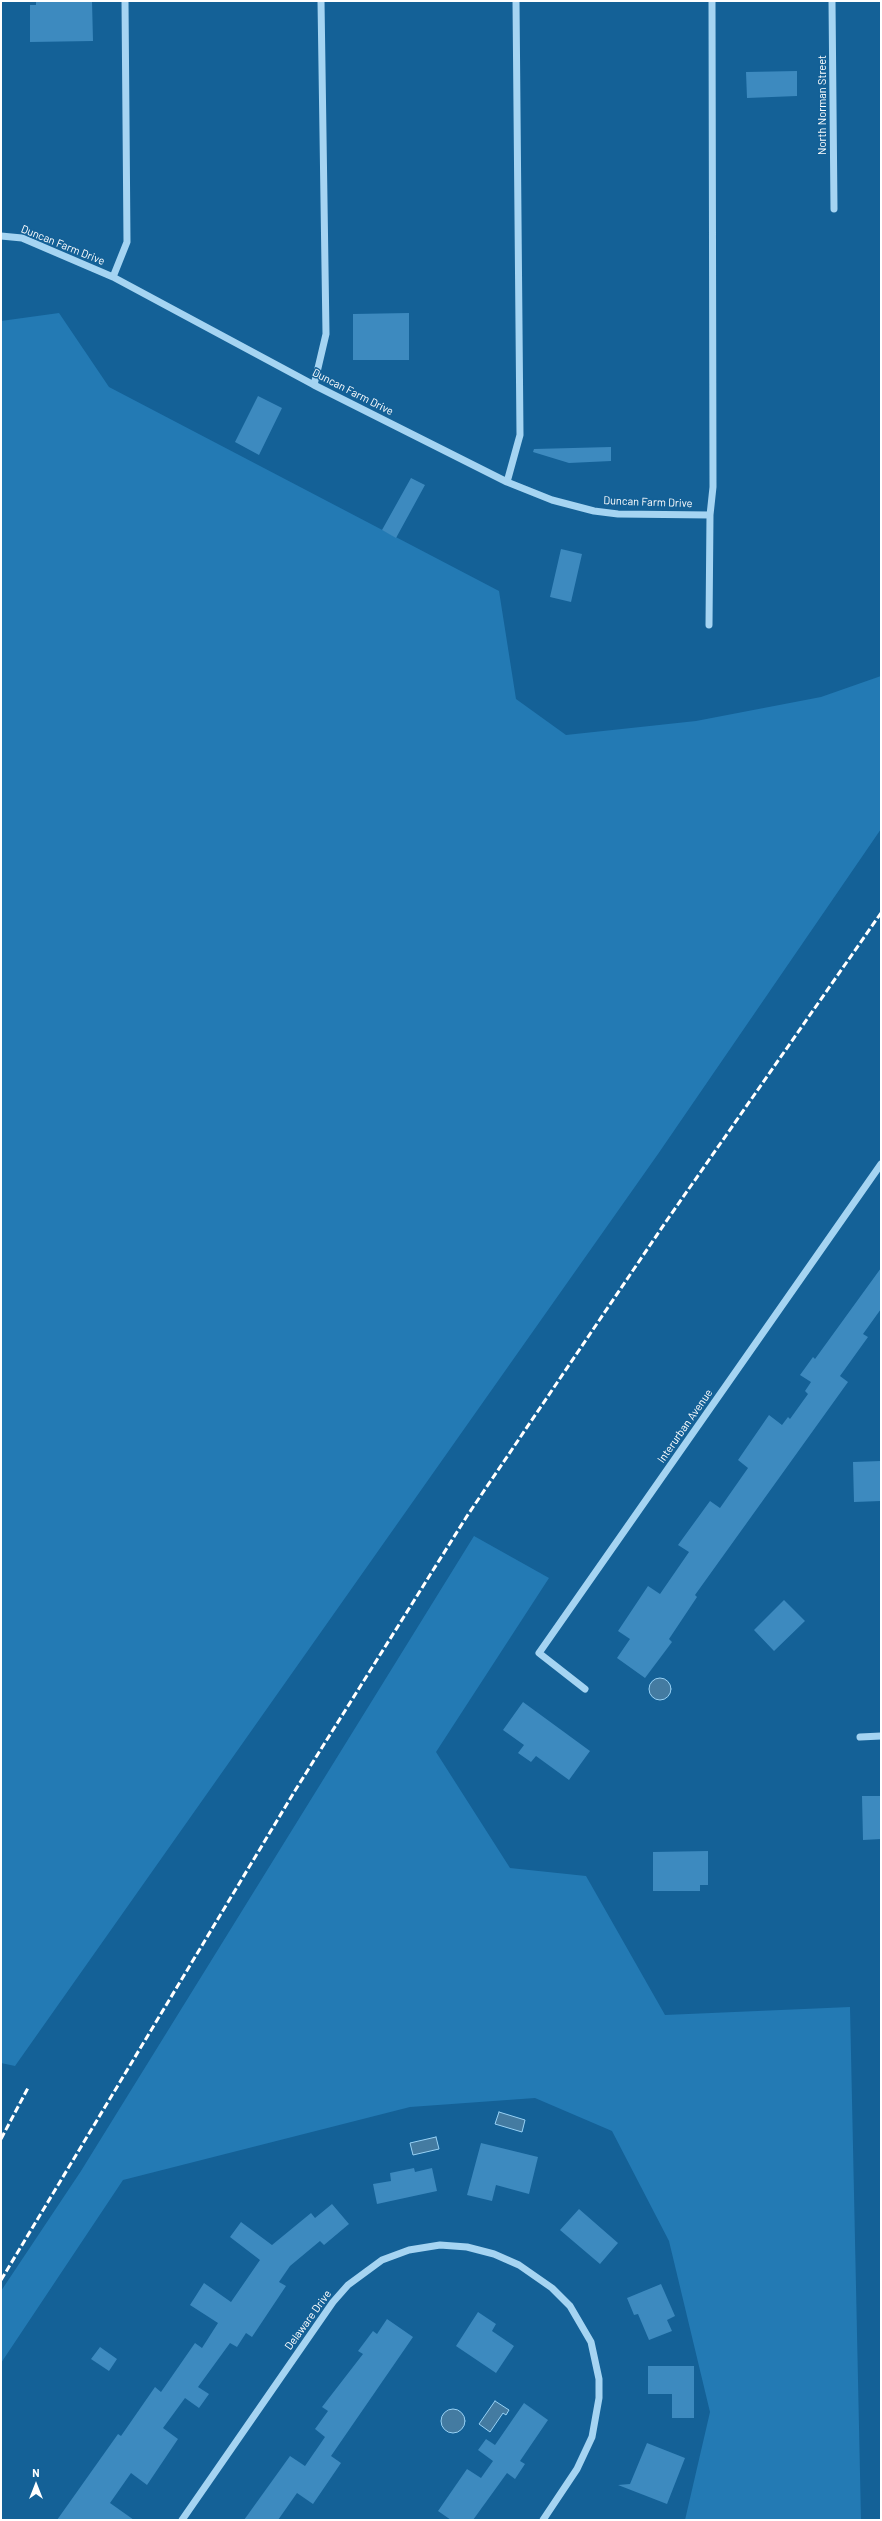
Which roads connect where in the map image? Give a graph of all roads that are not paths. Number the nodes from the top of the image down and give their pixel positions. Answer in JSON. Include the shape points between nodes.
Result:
{"nodes":[{"id":1,"x":125,"y":1,"type":"edge"},
{"id":2,"x":321,"y":1,"type":"edge"},
{"id":3,"x":516,"y":1,"type":"edge"},
{"id":4,"x":712,"y":1,"type":"edge"},
{"id":5,"x":832,"y":1,"type":"edge"},
{"id":6,"x":834,"y":209,"type":"dead end"},
{"id":7,"x":1,"y":236,"type":"edge"},
{"id":8,"x":113,"y":277,"type":"junction"},
{"id":9,"x":314,"y":385,"type":"junction"},
{"id":10,"x":507,"y":482,"type":"junction"},
{"id":11,"x":710,"y":515,"type":"junction"},
{"id":12,"x":709,"y":625,"type":"dead end"},
{"id":13,"x":881,"y":1164,"type":"edge"},
{"id":14,"x":585,"y":1689,"type":"dead end"},
{"id":15,"x":860,"y":1736,"type":"dead end"},
{"id":16,"x":881,"y":1736,"type":"edge"},
{"id":17,"x":182,"y":2520,"type":"edge"},
{"id":18,"x":543,"y":2520,"type":"edge"}],
"edges":[{"from":1,"to":8,"type":"street","via":[[127,242]]},
{"from":2,"to":9,"type":"street","via":[[326,334]]},
{"from":3,"to":10,"type":"street","via":[[520,435]]},
{"from":4,"to":11,"type":"street","via":[[714,487]]},
{"from":5,"to":6,"type":"street","name":"North Norman Street"},
{"from":7,"to":8,"type":"street","name":"Duncan Farm Drive","via":[[22,238]]},
{"from":8,"to":9,"type":"street","name":"Duncan Farm Drive"},
{"from":9,"to":10,"type":"street","name":"Duncan Farm Drive"},
{"from":10,"to":11,"type":"street","name":"Duncan Farm Drive","via":[[552,500],[594,511],[618,514]]},
{"from":11,"to":12,"type":"street"},
{"from":13,"to":14,"type":"street","name":"Interurban Avenue","via":[[540,1653]]},
{"from":15,"to":16,"type":"street"},
{"from":17,"to":18,"type":"street","name":"Delaware Drive","via":[[333,2302],[364,2272],[382,2260],[409,2250],[440,2245],[467,2246],[519,2264],[552,2288],[570,2306],[591,2342],[598,2379],[599,2405],[592,2437],[577,2469]]}]}
